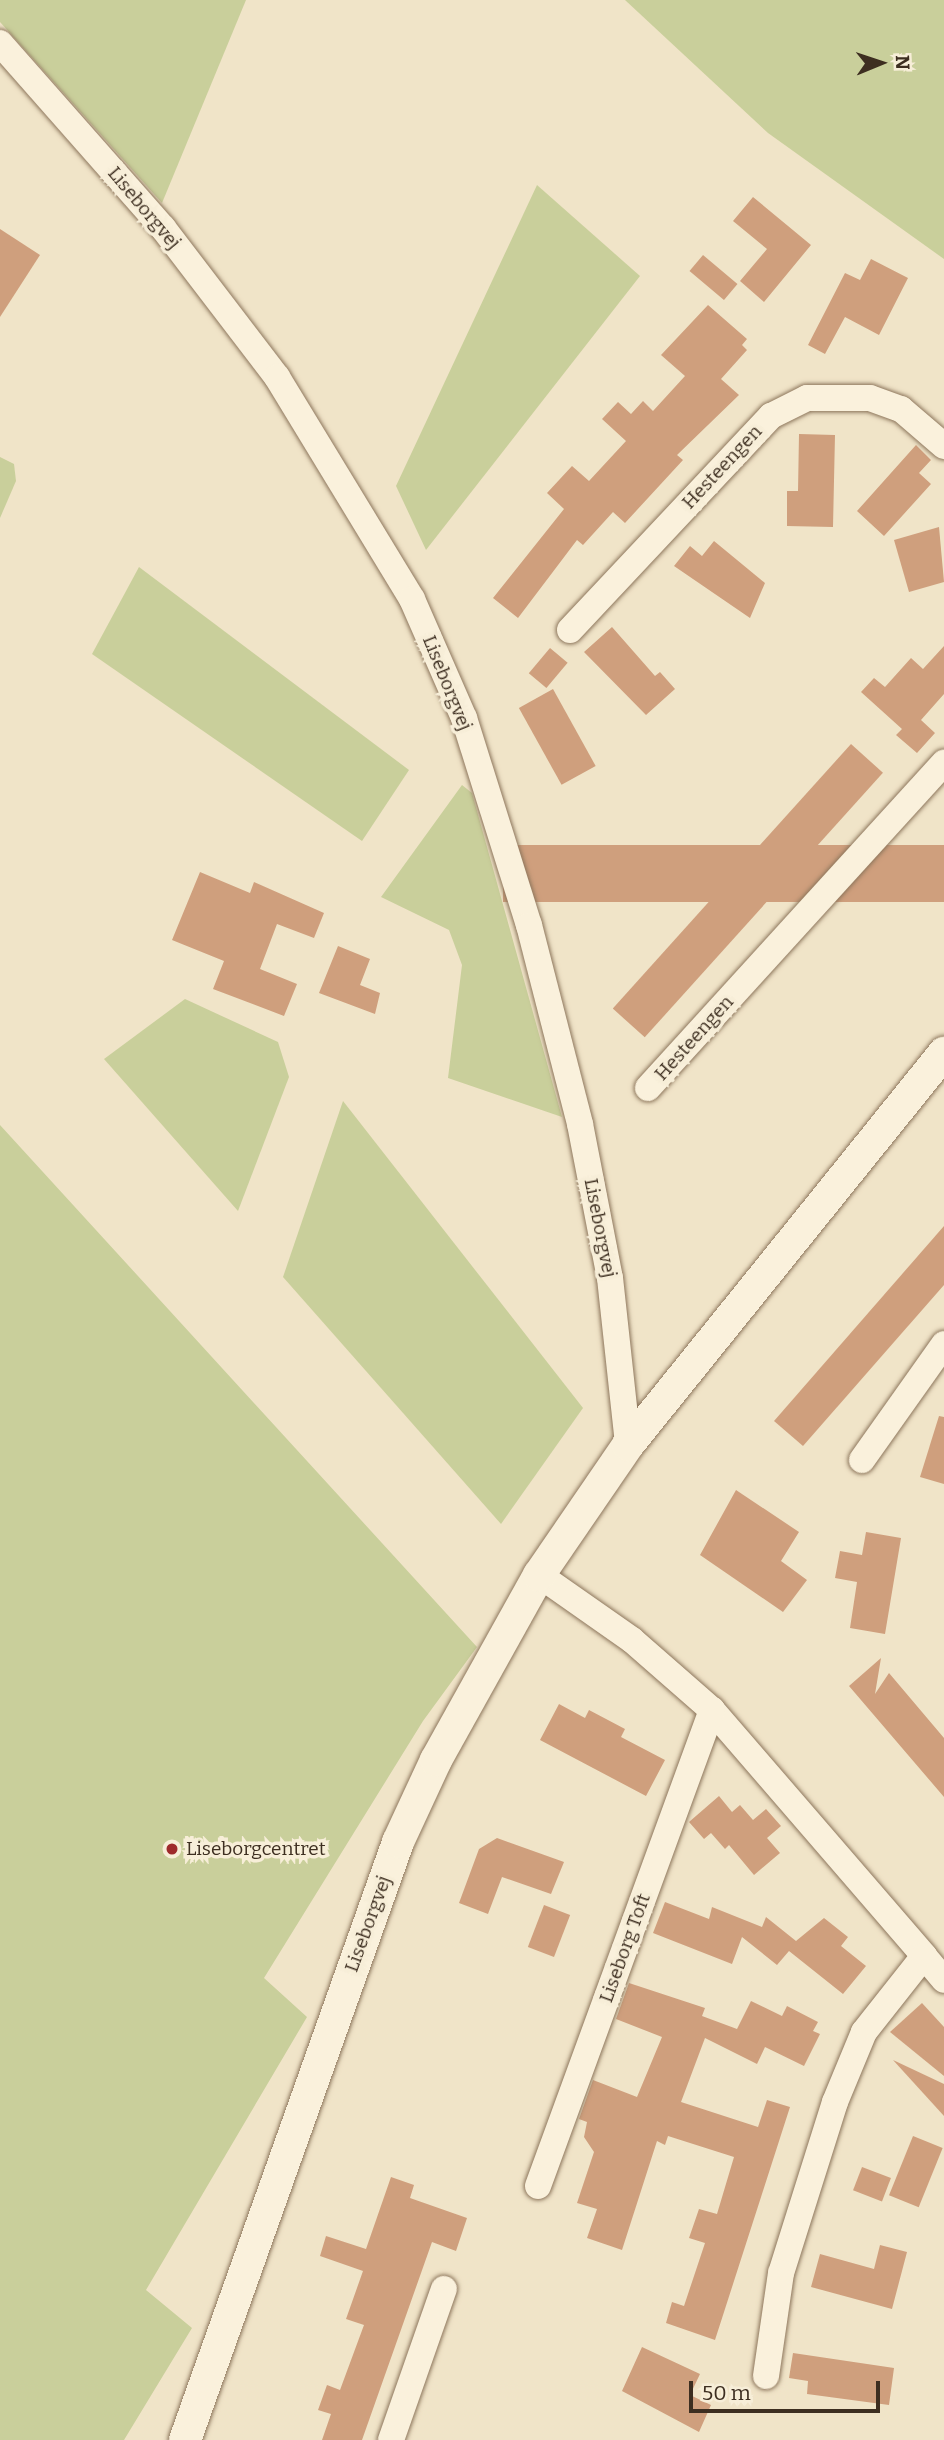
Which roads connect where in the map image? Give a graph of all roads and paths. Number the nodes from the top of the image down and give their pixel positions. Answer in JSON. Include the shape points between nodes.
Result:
{"nodes":[{"id":1,"x":0,"y":43,"type":"edge"},
{"id":2,"x":944,"y":446,"type":"edge"},
{"id":3,"x":570,"y":630,"type":"dead end"},
{"id":4,"x":942,"y":770,"type":"edge"},
{"id":5,"x":944,"y":1053,"type":"edge"},
{"id":6,"x":944,"y":1072,"type":"edge"},
{"id":7,"x":648,"y":1088,"type":"dead end"},
{"id":8,"x":916,"y":1094,"type":"junction"},
{"id":9,"x":944,"y":1344,"type":"edge"},
{"id":10,"x":628,"y":1445,"type":"junction"},
{"id":11,"x":862,"y":1460,"type":"dead end"},
{"id":12,"x":539,"y":1575,"type":"junction"},
{"id":13,"x":712,"y":1710,"type":"junction"},
{"id":14,"x":924,"y":1956,"type":"junction"},
{"id":15,"x":944,"y":1980,"type":"edge"},
{"id":16,"x":538,"y":2186,"type":"dead end"},
{"id":17,"x":444,"y":2289,"type":"dead end"},
{"id":18,"x":766,"y":2376,"type":"dead end"},
{"id":19,"x":185,"y":2440,"type":"edge"},
{"id":20,"x":391,"y":2440,"type":"edge"}],
"edges":[{"from":1,"to":10,"type":"street","name":"Liseborgvej","via":[[163,228],[277,377],[412,599],[464,719],[530,925],[580,1124],[610,1278]]},
{"from":2,"to":3,"type":"street","name":"Hesteengen","via":[[901,409],[870,398],[807,398],[771,416]]},
{"from":4,"to":7,"type":"street","name":"Hesteengen"},
{"from":5,"to":8,"type":"street","name":"Liseborgvej"},
{"from":6,"to":8,"type":"street","name":"Liseborgvej"},
{"from":8,"to":10,"type":"street","name":"Liseborgvej"},
{"from":9,"to":11,"type":"street"},
{"from":10,"to":12,"type":"street","name":"Liseborgvej"},
{"from":12,"to":13,"type":"street","via":[[632,1640]]},
{"from":12,"to":19,"type":"street","name":"Liseborgvej","via":[[398,1842]]},
{"from":13,"to":14,"type":"street"},
{"from":13,"to":16,"type":"street","name":"Liseborg Toft"},
{"from":14,"to":15,"type":"street"},
{"from":14,"to":18,"type":"street","via":[[864,2032],[835,2102],[781,2273]]},
{"from":17,"to":20,"type":"street"}]}
